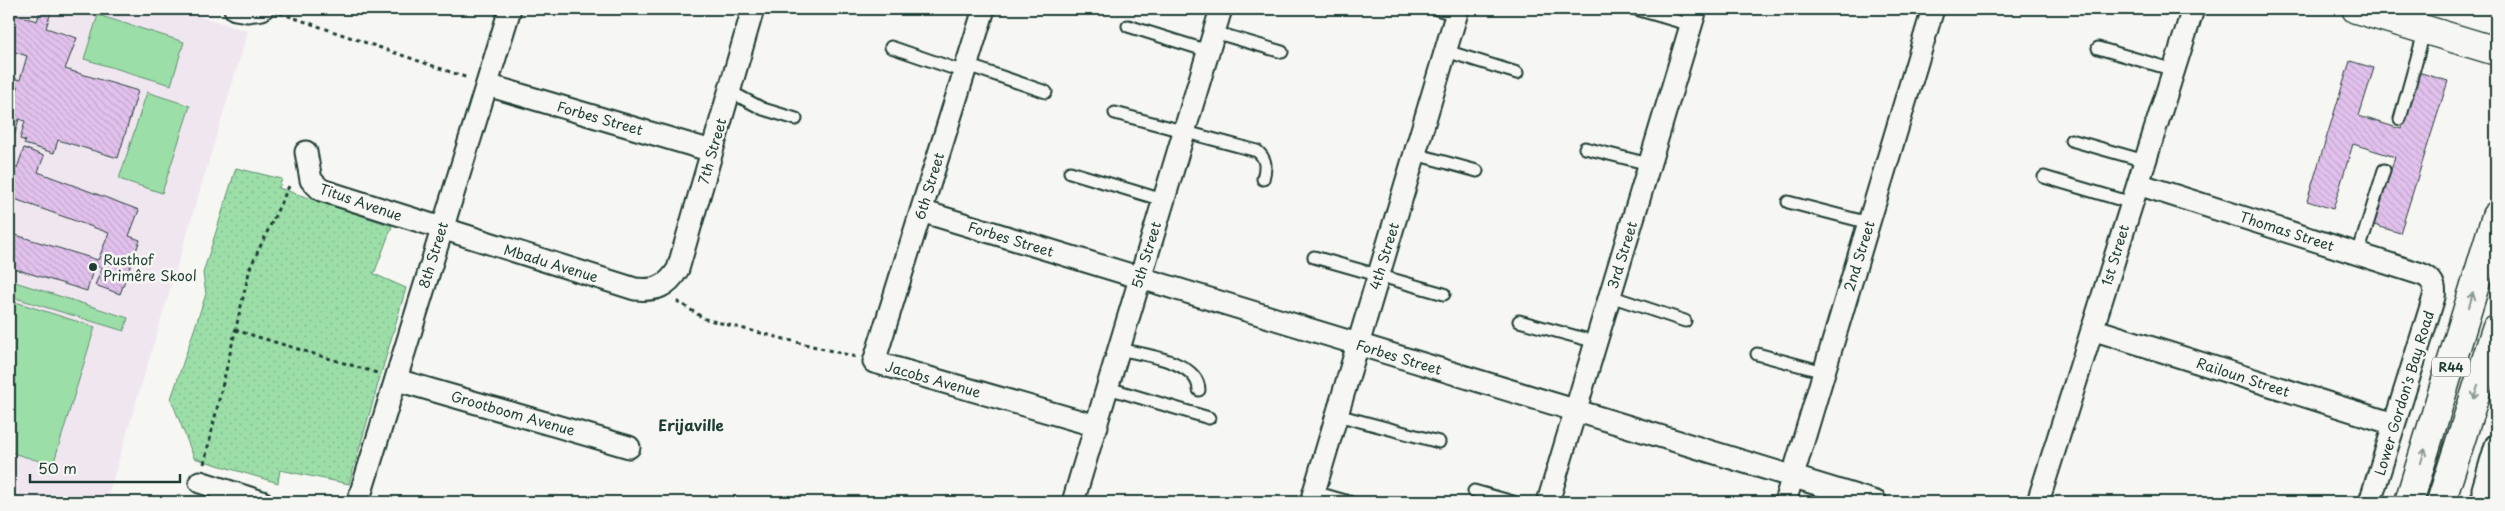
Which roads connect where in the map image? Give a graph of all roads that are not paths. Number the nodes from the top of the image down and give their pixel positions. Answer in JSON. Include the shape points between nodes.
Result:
{"nodes":[{"id":1,"x":235,"y":9,"type":"edge"},
{"id":2,"x":510,"y":9,"type":"edge"},
{"id":3,"x":753,"y":9,"type":"edge"},
{"id":4,"x":1220,"y":9,"type":"edge"},
{"id":5,"x":1636,"y":9,"type":"edge"},
{"id":6,"x":1933,"y":9,"type":"edge"},
{"id":7,"x":2193,"y":9,"type":"edge"},
{"id":8,"x":2356,"y":9,"type":"edge"},
{"id":9,"x":270,"y":10,"type":"edge"},
{"id":10,"x":979,"y":10,"type":"edge"},
{"id":11,"x":1451,"y":11,"type":"edge"},
{"id":12,"x":1694,"y":17,"type":"edge"},
{"id":13,"x":1128,"y":26,"type":"dead end"},
{"id":14,"x":2426,"y":30,"type":"junction"},
{"id":15,"x":1211,"y":41,"type":"junction"},
{"id":16,"x":891,"y":47,"type":"dead end"},
{"id":17,"x":2098,"y":48,"type":"dead end"},
{"id":18,"x":2496,"y":50,"type":"edge"},
{"id":19,"x":1446,"y":51,"type":"junction"},
{"id":20,"x":1282,"y":52,"type":"dead end"},
{"id":21,"x":966,"y":68,"type":"junction"},
{"id":22,"x":2174,"y":70,"type":"junction"},
{"id":23,"x":1517,"y":73,"type":"dead end"},
{"id":24,"x":487,"y":85,"type":"junction"},
{"id":25,"x":730,"y":91,"type":"junction"},
{"id":26,"x":1046,"y":92,"type":"dead end"},
{"id":27,"x":1115,"y":113,"type":"dead end"},
{"id":28,"x":796,"y":119,"type":"dead end"},
{"id":29,"x":2400,"y":119,"type":"dead end"},
{"id":30,"x":1184,"y":131,"type":"junction"},
{"id":31,"x":2071,"y":140,"type":"dead end"},
{"id":32,"x":1585,"y":148,"type":"dead end"},
{"id":33,"x":712,"y":151,"type":"junction"},
{"id":34,"x":306,"y":152,"type":"road end"},
{"id":35,"x":1415,"y":154,"type":"junction"},
{"id":36,"x":2145,"y":161,"type":"junction"},
{"id":37,"x":1649,"y":164,"type":"junction"},
{"id":38,"x":2384,"y":170,"type":"dead end"},
{"id":39,"x":1477,"y":171,"type":"dead end"},
{"id":40,"x":1070,"y":172,"type":"dead end"},
{"id":41,"x":2044,"y":177,"type":"dead end"},
{"id":42,"x":1263,"y":180,"type":"dead end"},
{"id":43,"x":2135,"y":194,"type":"junction"},
{"id":44,"x":1163,"y":200,"type":"junction"},
{"id":45,"x":1788,"y":202,"type":"dead end"},
{"id":46,"x":921,"y":211,"type":"junction"},
{"id":47,"x":2496,"y":216,"type":"edge"},
{"id":48,"x":1869,"y":223,"type":"junction"},
{"id":49,"x":441,"y":228,"type":"junction"},
{"id":50,"x":2358,"y":254,"type":"junction"},
{"id":51,"x":1314,"y":257,"type":"dead end"},
{"id":52,"x":1378,"y":276,"type":"junction"},
{"id":53,"x":1139,"y":278,"type":"junction"},
{"id":54,"x":2433,"y":283,"type":"joint"},
{"id":55,"x":662,"y":287,"type":"joint"},
{"id":56,"x":1444,"y":294,"type":"dead end"},
{"id":57,"x":1610,"y":296,"type":"junction"},
{"id":58,"x":1685,"y":320,"type":"dead end"},
{"id":59,"x":1519,"y":321,"type":"dead end"},
{"id":60,"x":2092,"y":329,"type":"junction"},
{"id":61,"x":2496,"y":329,"type":"edge"},
{"id":62,"x":1596,"y":342,"type":"junction"},
{"id":63,"x":1358,"y":345,"type":"junction"},
{"id":64,"x":1119,"y":349,"type":"junction"},
{"id":65,"x":1757,"y":354,"type":"dead end"},
{"id":66,"x":874,"y":362,"type":"joint"},
{"id":67,"x":1824,"y":372,"type":"junction"},
{"id":68,"x":397,"y":380,"type":"junction"},
{"id":69,"x":1108,"y":388,"type":"junction"},
{"id":70,"x":1199,"y":390,"type":"dead end"},
{"id":71,"x":1575,"y":411,"type":"junction"},
{"id":72,"x":1337,"y":415,"type":"junction"},
{"id":73,"x":1209,"y":418,"type":"dead end"},
{"id":74,"x":2394,"y":424,"type":"junction"},
{"id":75,"x":1097,"y":426,"type":"junction"},
{"id":76,"x":1439,"y":442,"type":"dead end"},
{"id":77,"x":2496,"y":445,"type":"edge"},
{"id":78,"x":629,"y":447,"type":"dead end"},
{"id":79,"x":1793,"y":477,"type":"junction"},
{"id":80,"x":200,"y":482,"type":"road end"},
{"id":81,"x":1474,"y":492,"type":"dead end"},
{"id":82,"x":1312,"y":497,"type":"edge"},
{"id":83,"x":262,"y":502,"type":"edge"},
{"id":84,"x":358,"y":502,"type":"edge"},
{"id":85,"x":1073,"y":502,"type":"edge"},
{"id":86,"x":1349,"y":502,"type":"edge"},
{"id":87,"x":1513,"y":502,"type":"edge"},
{"id":88,"x":1548,"y":502,"type":"edge"},
{"id":89,"x":1785,"y":502,"type":"edge"},
{"id":90,"x":1876,"y":502,"type":"edge"},
{"id":91,"x":2038,"y":502,"type":"edge"},
{"id":92,"x":2370,"y":502,"type":"edge"},
{"id":93,"x":2409,"y":502,"type":"edge"},
{"id":94,"x":2441,"y":502,"type":"edge"},
{"id":95,"x":2483,"y":502,"type":"edge"}],
"edges":[{"from":1,"to":9,"type":"street"},
{"from":2,"to":24,"type":"street","name":"8th Street"},
{"from":3,"to":25,"type":"street","name":"7th Street"},
{"from":4,"to":15,"type":"street","name":"5th Street"},
{"from":5,"to":12,"type":"lane"},
{"from":6,"to":48,"type":"street","name":"2nd Street"},
{"from":7,"to":22,"type":"street","name":"1st Street"},
{"from":8,"to":14,"type":"main road"},
{"from":10,"to":21,"type":"street","name":"6th Street"},
{"from":11,"to":19,"type":"street","name":"4th Street"},
{"from":12,"to":37,"type":"street","name":"3rd Street"},
{"from":13,"to":15,"type":"lane"},
{"from":14,"to":18,"type":"main road"},
{"from":14,"to":29,"type":"lane"},
{"from":15,"to":20,"type":"lane"},
{"from":15,"to":30,"type":"street","name":"5th Street"},
{"from":16,"to":21,"type":"lane"},
{"from":17,"to":22,"type":"lane"},
{"from":19,"to":23,"type":"lane"},
{"from":19,"to":35,"type":"street","name":"4th Street"},
{"from":21,"to":26,"type":"lane"},
{"from":21,"to":46,"type":"street","name":"6th Street"},
{"from":22,"to":36,"type":"street","name":"1st Street"},
{"from":24,"to":33,"type":"street","name":"Forbes Street"},
{"from":24,"to":49,"type":"street","name":"8th Street"},
{"from":25,"to":28,"type":"lane","via":[[764,109]]},
{"from":25,"to":33,"type":"street","name":"7th Street"},
{"from":27,"to":30,"type":"lane"},
{"from":30,"to":42,"type":"lane","via":[[1257,151],[1265,161]]},
{"from":30,"to":44,"type":"street","name":"5th Street"},
{"from":31,"to":36,"type":"lane"},
{"from":32,"to":37,"type":"lane"},
{"from":33,"to":55,"type":"street","name":"7th Street","via":[[678,269]]},
{"from":34,"to":49,"type":"street","name":"Titus Avenue","via":[[311,180],[321,190]]},
{"from":35,"to":39,"type":"lane"},
{"from":35,"to":52,"type":"street","name":"4th Street"},
{"from":36,"to":43,"type":"street","name":"1st Street"},
{"from":37,"to":57,"type":"street","name":"3rd Street"},
{"from":38,"to":50,"type":"lane"},
{"from":40,"to":44,"type":"lane"},
{"from":41,"to":43,"type":"lane"},
{"from":43,"to":50,"type":"street","name":"Thomas Street"},
{"from":43,"to":60,"type":"street","name":"1st Street"},
{"from":44,"to":53,"type":"street","name":"5th Street"},
{"from":45,"to":48,"type":"lane"},
{"from":46,"to":53,"type":"street","name":"Forbes Street"},
{"from":46,"to":66,"type":"street","name":"6th Street"},
{"from":93,"to":47,"type":"main road","number":"R44","one_way":true},
{"from":48,"to":67,"type":"street","name":"2nd Street"},
{"from":49,"to":55,"type":"street","name":"Mbadu Avenue","via":[[635,289]]},
{"from":49,"to":68,"type":"street","name":"8th Street"},
{"from":50,"to":54,"type":"street","name":"Thomas Street","via":[[2426,276]]},
{"from":51,"to":52,"type":"lane"},
{"from":52,"to":56,"type":"lane"},
{"from":52,"to":63,"type":"street","name":"4th Street"},
{"from":53,"to":63,"type":"street","name":"Forbes Street"},
{"from":53,"to":64,"type":"street","name":"5th Street"},
{"from":54,"to":74,"type":"street","name":"Lower Gordon's Bay Road","via":[[2434,297]]},
{"from":57,"to":58,"type":"lane"},
{"from":57,"to":62,"type":"street","name":"3rd Street"},
{"from":59,"to":62,"type":"lane"},
{"from":60,"to":74,"type":"street","name":"Railoun Street"},
{"from":60,"to":91,"type":"street","name":"1st Street"},
{"from":61,"to":94,"type":"main road","number":"R44","one_way":true},
{"from":62,"to":71,"type":"street","name":"3rd Street"},
{"from":63,"to":71,"type":"street","name":"Forbes Street"},
{"from":63,"to":72,"type":"street","name":"4th Street"},
{"from":64,"to":69,"type":"street","name":"5th Street"},
{"from":64,"to":70,"type":"lane","via":[[1184,366],[1194,375]]},
{"from":65,"to":67,"type":"lane"},
{"from":66,"to":75,"type":"street","name":"Jacobs Avenue"},
{"from":67,"to":79,"type":"street","name":"2nd Street"},
{"from":68,"to":78,"type":"street","name":"Grootboom Avenue"},
{"from":68,"to":84,"type":"street","name":"8th Street"},
{"from":69,"to":73,"type":"lane"},
{"from":69,"to":75,"type":"street","name":"5th Street"},
{"from":71,"to":79,"type":"street","name":"Forbes Street"},
{"from":71,"to":88,"type":"street","name":"3rd Street"},
{"from":72,"to":76,"type":"lane"},
{"from":72,"to":82,"type":"street","name":"4th Street"},
{"from":74,"to":92,"type":"street","name":"Lower Gordon's Bay Road"},
{"from":75,"to":85,"type":"street","name":"5th Street"},
{"from":77,"to":95,"type":"street","via":[[2483,490]]},
{"from":79,"to":89,"type":"street","name":"2nd Street"},
{"from":79,"to":90,"type":"street","name":"Forbes Street"},
{"from":80,"to":83,"type":"street"},
{"from":81,"to":87,"type":"lane"},
{"from":82,"to":86,"type":"lane"}]}
